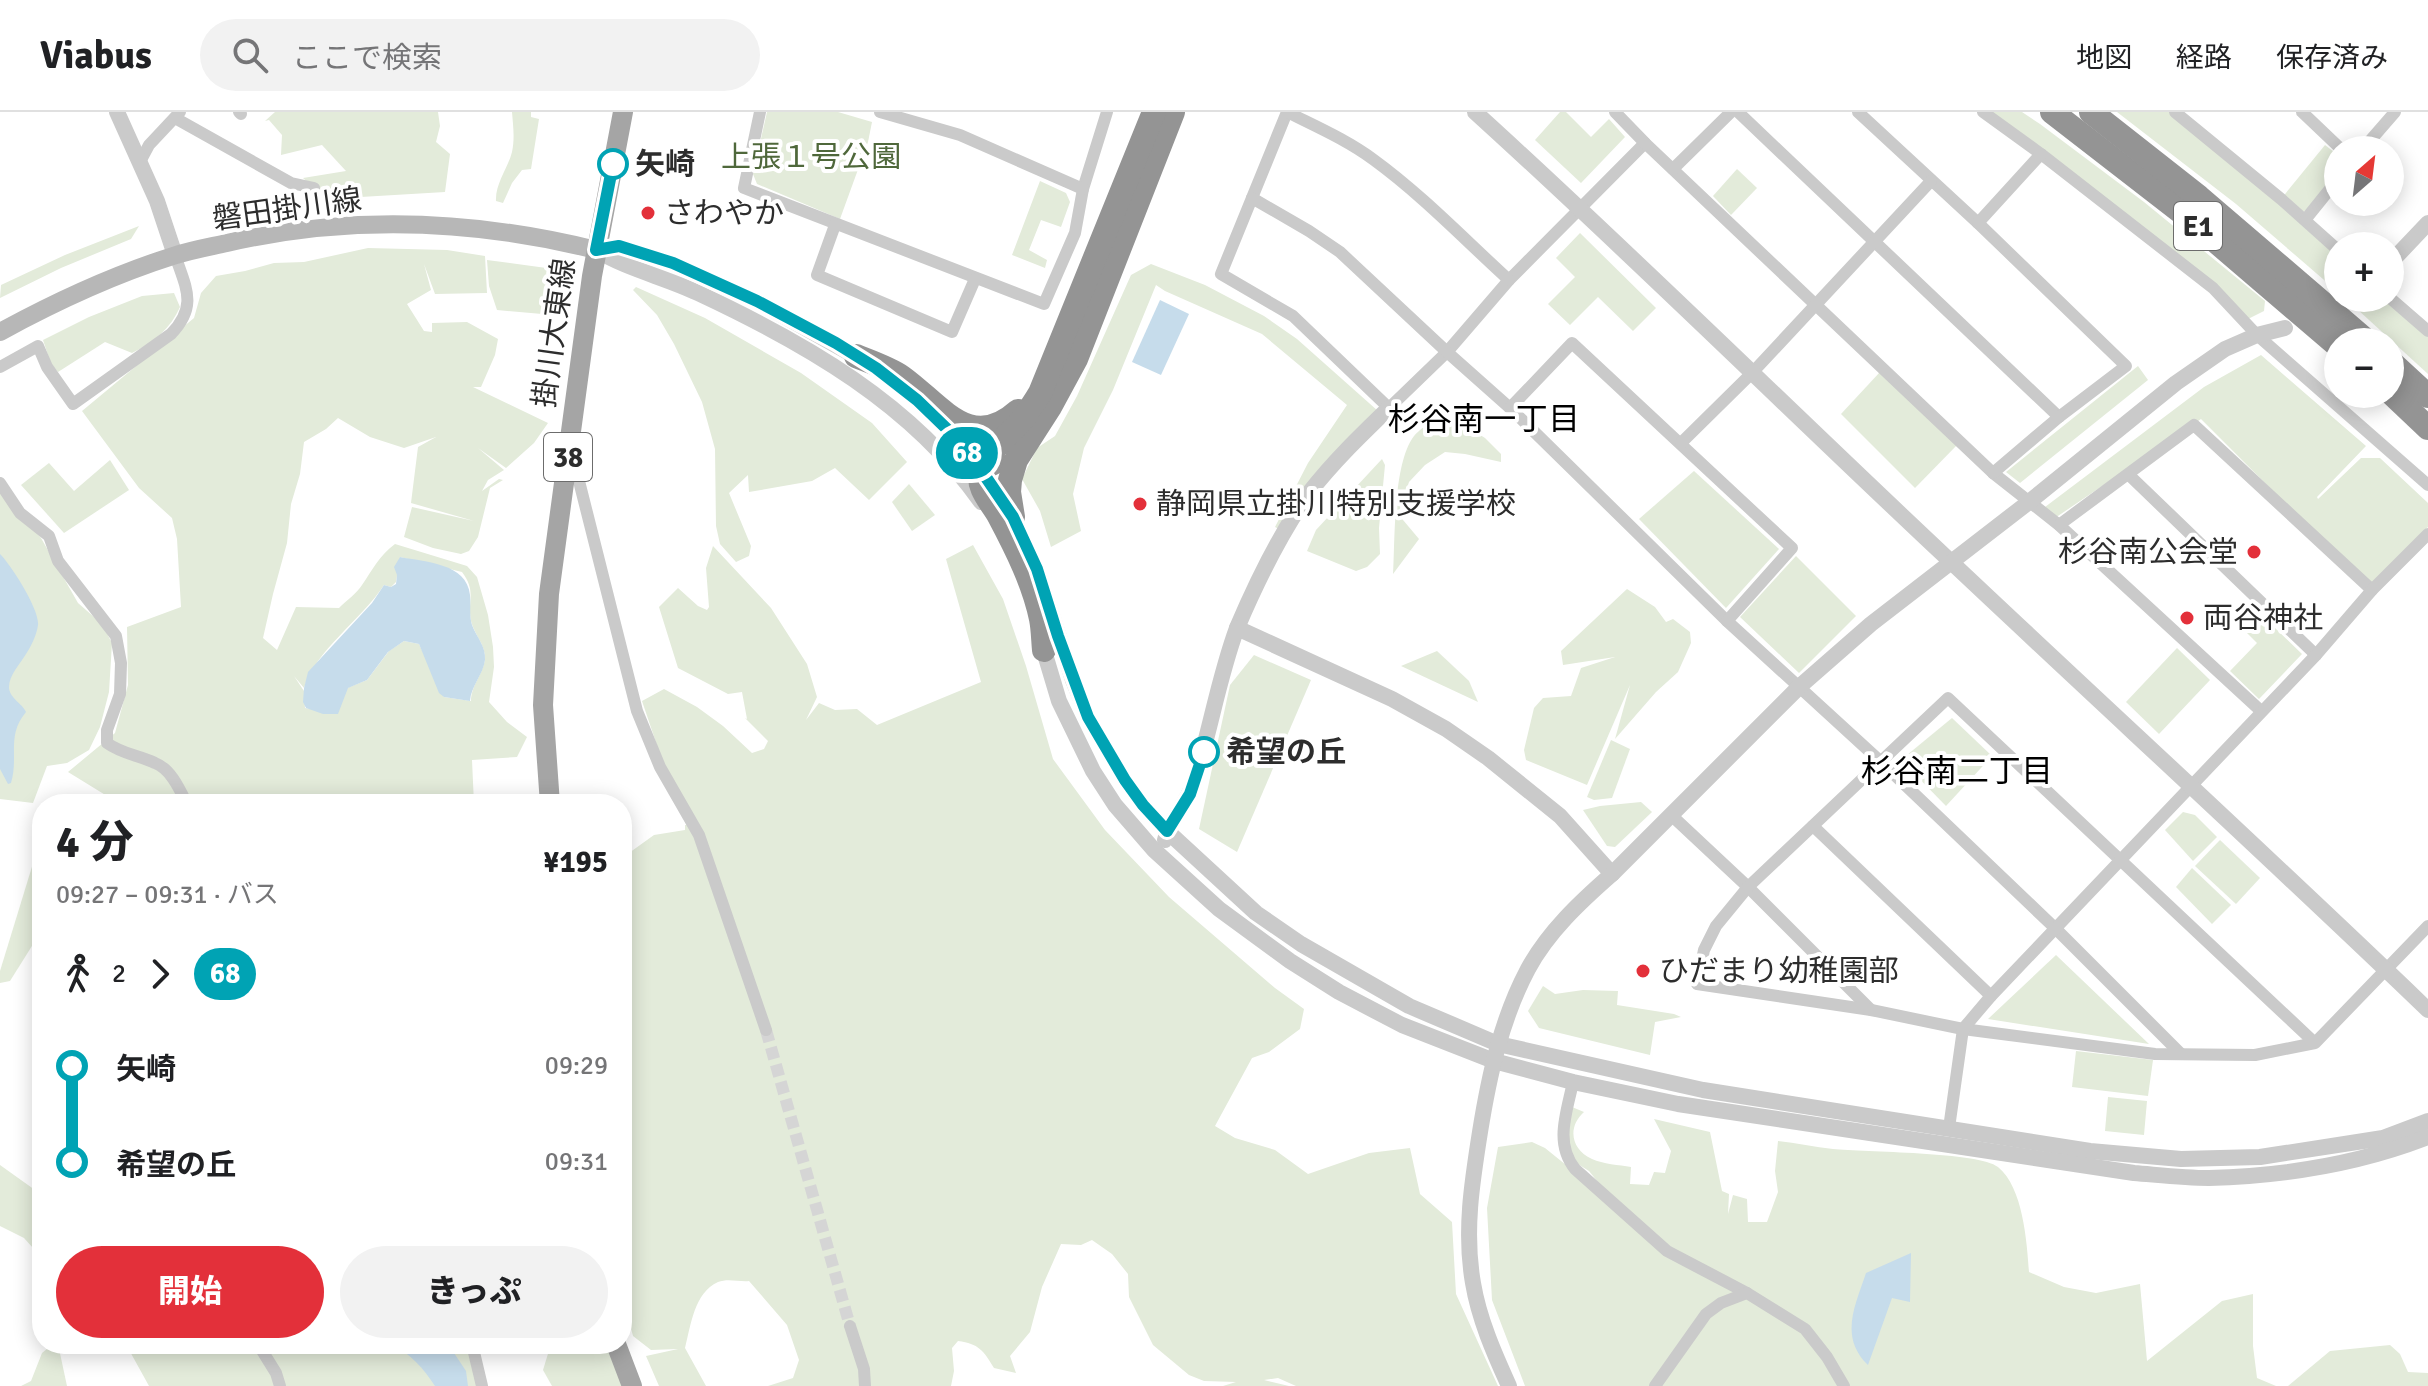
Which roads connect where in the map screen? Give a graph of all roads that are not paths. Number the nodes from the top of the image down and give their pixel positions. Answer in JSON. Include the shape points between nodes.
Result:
{"nodes":[{"id":1,"x":117,"y":112,"type":"edge"},
{"id":2,"x":623,"y":112,"type":"edge"},
{"id":3,"x":760,"y":112,"type":"edge"},
{"id":4,"x":880,"y":112,"type":"edge"},
{"id":5,"x":1107,"y":112,"type":"edge"},
{"id":6,"x":1154,"y":112,"type":"edge"},
{"id":7,"x":1173,"y":112,"type":"edge"},
{"id":8,"x":1287,"y":112,"type":"edge"},
{"id":9,"x":1475,"y":112,"type":"edge"},
{"id":10,"x":1615,"y":112,"type":"edge"},
{"id":11,"x":1731,"y":112,"type":"edge"},
{"id":12,"x":1738,"y":112,"type":"edge"},
{"id":13,"x":1858,"y":112,"type":"edge"},
{"id":14,"x":1983,"y":112,"type":"edge"},
{"id":15,"x":2052,"y":112,"type":"edge"},
{"id":16,"x":2091,"y":112,"type":"edge"},
{"id":17,"x":2175,"y":112,"type":"edge"},
{"id":18,"x":2302,"y":112,"type":"edge"},
{"id":19,"x":2395,"y":112,"type":"edge"},
{"id":20,"x":178,"y":115,"type":"edge"},
{"id":21,"x":2327,"y":136,"type":"edge"},
{"id":22,"x":2374,"y":136,"type":"edge"},
{"id":23,"x":1645,"y":143,"type":"junction"},
{"id":24,"x":2041,"y":154,"type":"junction"},
{"id":25,"x":141,"y":160,"type":"junction"},
{"id":26,"x":1673,"y":169,"type":"junction"},
{"id":27,"x":1931,"y":181,"type":"junction"},
{"id":28,"x":314,"y":188,"type":"dead end"},
{"id":29,"x":1083,"y":189,"type":"junction"},
{"id":30,"x":2324,"y":196,"type":"edge"},
{"id":31,"x":1252,"y":198,"type":"junction"},
{"id":32,"x":1581,"y":209,"type":"junction"},
{"id":33,"x":2305,"y":220,"type":"junction"},
{"id":34,"x":1978,"y":223,"type":"junction"},
{"id":35,"x":2428,"y":223,"type":"edge"},
{"id":36,"x":835,"y":225,"type":"junction"},
{"id":37,"x":2324,"y":237,"type":"edge"},
{"id":38,"x":1873,"y":241,"type":"junction"},
{"id":39,"x":2404,"y":248,"type":"edge"},
{"id":40,"x":596,"y":250,"type":"junction"},
{"id":41,"x":175,"y":255,"type":"junction"},
{"id":42,"x":975,"y":279,"type":"junction"},
{"id":43,"x":1509,"y":280,"type":"junction"},
{"id":44,"x":1816,"y":303,"type":"junction"},
{"id":45,"x":2404,"y":310,"type":"edge"},
{"id":46,"x":2285,"y":328,"type":"dead end"},
{"id":47,"x":2352,"y":328,"type":"edge"},
{"id":48,"x":2428,"y":331,"type":"edge"},
{"id":49,"x":0,"y":332,"type":"edge"},
{"id":50,"x":2324,"y":334,"type":"edge"},
{"id":51,"x":2257,"y":335,"type":"junction"},
{"id":52,"x":1447,"y":352,"type":"junction"},
{"id":53,"x":856,"y":356,"type":"junction"},
{"id":54,"x":1056,"y":356,"type":"junction"},
{"id":55,"x":0,"y":367,"type":"edge"},
{"id":56,"x":1752,"y":373,"type":"junction"},
{"id":57,"x":2404,"y":374,"type":"edge"},
{"id":58,"x":2428,"y":396,"type":"edge"},
{"id":59,"x":2404,"y":405,"type":"edge"},
{"id":60,"x":1389,"y":408,"type":"junction"},
{"id":61,"x":1510,"y":408,"type":"junction"},
{"id":62,"x":2059,"y":417,"type":"junction"},
{"id":63,"x":1041,"y":419,"type":"junction"},
{"id":64,"x":2428,"y":428,"type":"edge"},
{"id":65,"x":1681,"y":443,"type":"junction"},
{"id":66,"x":949,"y":461,"type":"junction"},
{"id":67,"x":566,"y":470,"type":"junction"},
{"id":68,"x":981,"y":470,"type":"junction"},
{"id":69,"x":1993,"y":473,"type":"junction"},
{"id":70,"x":2129,"y":475,"type":"junction"},
{"id":71,"x":0,"y":483,"type":"edge"},
{"id":72,"x":2428,"y":485,"type":"edge"},
{"id":73,"x":2029,"y":502,"type":"junction"},
{"id":74,"x":1013,"y":517,"type":"junction"},
{"id":75,"x":2059,"y":525,"type":"junction"},
{"id":76,"x":2428,"y":534,"type":"edge"},
{"id":77,"x":1950,"y":561,"type":"junction"},
{"id":78,"x":2372,"y":590,"type":"junction"},
{"id":79,"x":1727,"y":621,"type":"junction"},
{"id":80,"x":1237,"y":628,"type":"junction"},
{"id":81,"x":1044,"y":650,"type":"junction"},
{"id":82,"x":2316,"y":655,"type":"junction"},
{"id":83,"x":1799,"y":687,"type":"junction"},
{"id":84,"x":2261,"y":711,"type":"junction"},
{"id":85,"x":1880,"y":761,"type":"junction"},
{"id":86,"x":2192,"y":786,"type":"junction"},
{"id":87,"x":182,"y":794,"type":"edge"},
{"id":88,"x":549,"y":794,"type":"edge"},
{"id":89,"x":1670,"y":814,"type":"junction"},
{"id":90,"x":1132,"y":826,"type":"junction"},
{"id":91,"x":1813,"y":826,"type":"junction"},
{"id":92,"x":1167,"y":831,"type":"junction"},
{"id":93,"x":2121,"y":862,"type":"junction"},
{"id":94,"x":1612,"y":874,"type":"junction"},
{"id":95,"x":1748,"y":887,"type":"junction"},
{"id":96,"x":2428,"y":926,"type":"edge"},
{"id":97,"x":2056,"y":929,"type":"junction"},
{"id":98,"x":1265,"y":943,"type":"junction"},
{"id":99,"x":2386,"y":970,"type":"junction"},
{"id":100,"x":1991,"y":996,"type":"junction"},
{"id":101,"x":1871,"y":1010,"type":"junction"},
{"id":102,"x":2428,"y":1010,"type":"edge"},
{"id":103,"x":1963,"y":1029,"type":"junction"},
{"id":104,"x":766,"y":1030,"type":"tunnel mouth"},
{"id":105,"x":2315,"y":1043,"type":"junction"},
{"id":106,"x":1498,"y":1044,"type":"junction"},
{"id":107,"x":2181,"y":1054,"type":"junction"},
{"id":108,"x":1494,"y":1061,"type":"junction"},
{"id":109,"x":1573,"y":1082,"type":"junction"},
{"id":110,"x":2428,"y":1121,"type":"edge"},
{"id":111,"x":1949,"y":1128,"type":"junction"},
{"id":112,"x":2428,"y":1137,"type":"edge"},
{"id":113,"x":1747,"y":1293,"type":"junction"},
{"id":114,"x":850,"y":1326,"type":"tunnel mouth"},
{"id":115,"x":264,"y":1354,"type":"edge"},
{"id":116,"x":474,"y":1354,"type":"edge"},
{"id":117,"x":620,"y":1354,"type":"edge"},
{"id":118,"x":280,"y":1386,"type":"edge"},
{"id":119,"x":482,"y":1386,"type":"edge"},
{"id":120,"x":632,"y":1386,"type":"edge"},
{"id":121,"x":865,"y":1386,"type":"edge"},
{"id":122,"x":1509,"y":1386,"type":"edge"},
{"id":123,"x":1655,"y":1386,"type":"edge"},
{"id":124,"x":1844,"y":1386,"type":"edge"}],
"edges":[{"from":1,"to":25,"type":"street"},
{"from":2,"to":40,"type":"main road","name":"掛川大東線","number":"38"},
{"from":3,"to":36,"type":"street","via":[[744,188]]},
{"from":4,"to":29,"type":"street","via":[[960,135]]},
{"from":5,"to":29,"type":"street"},
{"from":6,"to":54,"type":"highway"},
{"from":7,"to":63,"type":"highway","via":[[1076,359]]},
{"from":8,"to":31,"type":"street"},
{"from":8,"to":43,"type":"street","via":[[1374,160]]},
{"from":9,"to":32,"type":"street"},
{"from":10,"to":23,"type":"street"},
{"from":11,"to":26,"type":"street"},
{"from":12,"to":38,"type":"street"},
{"from":13,"to":27,"type":"street"},
{"from":14,"to":24,"type":"street"},
{"from":15,"to":50,"type":"highway","number":"E1","via":[[2185,215]]},
{"from":16,"to":47,"type":"highway","number":"E1"},
{"from":17,"to":33,"type":"street"},
{"from":18,"to":21,"type":"street"},
{"from":19,"to":22,"type":"street"},
{"from":20,"to":25,"type":"street"},
{"from":20,"to":28,"type":"street","via":[[291,183]]},
{"from":23,"to":26,"type":"street"},
{"from":23,"to":32,"type":"street"},
{"from":24,"to":34,"type":"street"},
{"from":24,"to":51,"type":"street","via":[[2213,288]]},
{"from":25,"to":41,"type":"street"},
{"from":26,"to":44,"type":"street"},
{"from":27,"to":34,"type":"street"},
{"from":27,"to":38,"type":"street"},
{"from":29,"to":42,"type":"street","via":[[1075,233],[1044,304]]},
{"from":30,"to":33,"type":"street"},
{"from":31,"to":52,"type":"street","via":[[1340,252]]},
{"from":31,"to":60,"type":"street","via":[[1221,274],[1293,316]]},
{"from":32,"to":43,"type":"street"},
{"from":32,"to":56,"type":"street"},
{"from":33,"to":37,"type":"street"},
{"from":34,"to":62,"type":"street","via":[[2126,366]]},
{"from":35,"to":39,"type":"street"},
{"from":36,"to":42,"type":"street"},
{"from":36,"to":42,"type":"street","via":[[817,275],[952,332]]},
{"from":38,"to":44,"type":"street"},
{"from":38,"to":62,"type":"street"},
{"from":40,"to":41,"type":"main road","name":"磐田掛川線","via":[[430,224],[345,225],[265,234]]},
{"from":40,"to":53,"type":"street","via":[[619,246],[673,263],[757,301]]},
{"from":40,"to":66,"type":"street","via":[[694,291],[785,338],[889,405]]},
{"from":40,"to":67,"type":"main road","name":"掛川大東線","number":"38"},
{"from":41,"to":49,"type":"main road","name":"磐田掛川線","via":[[51,304]]},
{"from":41,"to":55,"type":"street","via":[[187,293],[183,322],[73,404],[38,346]]},
{"from":43,"to":52,"type":"street"},
{"from":44,"to":56,"type":"street"},
{"from":44,"to":69,"type":"street"},
{"from":45,"to":48,"type":"street"},
{"from":46,"to":51,"type":"street"},
{"from":51,"to":72,"type":"street"},
{"from":51,"to":73,"type":"street","via":[[2225,349],[2176,383]]},
{"from":52,"to":60,"type":"street"},
{"from":52,"to":61,"type":"street"},
{"from":53,"to":54,"type":"highway","via":[[899,375],[952,419],[980,430],[1007,421],[1021,409]]},
{"from":53,"to":68,"type":"street","via":[[917,400]]},
{"from":54,"to":68,"type":"highway","via":[[1030,409]]},
{"from":56,"to":65,"type":"street"},
{"from":56,"to":77,"type":"street"},
{"from":57,"to":58,"type":"highway"},
{"from":59,"to":64,"type":"highway"},
{"from":60,"to":80,"type":"street","via":[[1309,494],[1278,541]]},
{"from":61,"to":65,"type":"street","via":[[1572,343]]},
{"from":61,"to":79,"type":"street"},
{"from":62,"to":69,"type":"street"},
{"from":63,"to":68,"type":"highway"},
{"from":63,"to":74,"type":"highway","via":[[1012,471]]},
{"from":65,"to":79,"type":"street","via":[[1792,548]]},
{"from":66,"to":68,"type":"highway"},
{"from":66,"to":81,"type":"street","via":[[1001,534]]},
{"from":67,"to":88,"type":"main road","name":"掛川大東線","number":"38","via":[[549,594],[543,705]]},
{"from":67,"to":104,"type":"street","via":[[579,481],[637,711],[660,767],[699,835]]},
{"from":68,"to":74,"type":"street"},
{"from":68,"to":81,"type":"highway","via":[[983,489],[1032,592]]},
{"from":69,"to":73,"type":"street"},
{"from":70,"to":75,"type":"street"},
{"from":70,"to":78,"type":"street","via":[[2194,425]]},
{"from":70,"to":82,"type":"street"},
{"from":71,"to":87,"type":"street","via":[[20,513],[49,536],[58,561],[116,636],[120,694],[107,743],[159,764]]},
{"from":73,"to":75,"type":"street"},
{"from":73,"to":77,"type":"street"},
{"from":74,"to":92,"type":"street","via":[[1037,569],[1088,717],[1125,780]]},
{"from":75,"to":84,"type":"street"},
{"from":76,"to":78,"type":"street"},
{"from":77,"to":83,"type":"street"},
{"from":77,"to":86,"type":"street"},
{"from":78,"to":82,"type":"street"},
{"from":79,"to":83,"type":"street"},
{"from":80,"to":92,"type":"street","via":[[1190,794]]},
{"from":80,"to":94,"type":"street","via":[[1446,729],[1560,816]]},
{"from":81,"to":90,"type":"street","via":[[1074,736]]},
{"from":82,"to":84,"type":"street"},
{"from":83,"to":85,"type":"street"},
{"from":83,"to":89,"type":"street"},
{"from":84,"to":86,"type":"street"},
{"from":85,"to":91,"type":"street"},
{"from":85,"to":93,"type":"street","via":[[1948,698]]},
{"from":85,"to":97,"type":"street"},
{"from":86,"to":93,"type":"street"},
{"from":86,"to":99,"type":"street"},
{"from":89,"to":94,"type":"street"},
{"from":89,"to":95,"type":"street"},
{"from":90,"to":92,"type":"street","via":[[1151,833]]},
{"from":90,"to":98,"type":"street","via":[[1189,883]]},
{"from":91,"to":95,"type":"street"},
{"from":91,"to":100,"type":"street"},
{"from":92,"to":98,"type":"street","via":[[1166,848]]},
{"from":92,"to":106,"type":"street","via":[[1256,913],[1301,944],[1409,1006]]},
{"from":93,"to":97,"type":"street"},
{"from":93,"to":105,"type":"street"},
{"from":94,"to":106,"type":"street","via":[[1549,937],[1528,969]]},
{"from":95,"to":101,"type":"street"},
{"from":95,"to":101,"type":"street","via":[[1716,926],[1697,984]]},
{"from":96,"to":99,"type":"street"},
{"from":97,"to":100,"type":"street"},
{"from":97,"to":107,"type":"street"},
{"from":98,"to":108,"type":"street","via":[[1339,992],[1402,1025]]},
{"from":99,"to":102,"type":"street"},
{"from":99,"to":105,"type":"street"},
{"from":100,"to":103,"type":"street"},
{"from":101,"to":103,"type":"street"},
{"from":103,"to":107,"type":"street"},
{"from":103,"to":111,"type":"street"},
{"from":105,"to":107,"type":"street","via":[[2255,1055]]},
{"from":106,"to":108,"type":"street"},
{"from":106,"to":111,"type":"street","via":[[1703,1090]]},
{"from":108,"to":109,"type":"street"},
{"from":108,"to":122,"type":"street","via":[[1476,1155],[1468,1249],[1482,1319]]},
{"from":109,"to":112,"type":"street","via":[[1678,1104],[2064,1164],[2207,1178],[2290,1172],[2391,1151]]},
{"from":109,"to":113,"type":"street","via":[[1561,1136],[1575,1169],[1667,1251]]},
{"from":110,"to":111,"type":"street","via":[[2383,1138],[2260,1157],[2181,1159],[2090,1151]]},
{"from":113,"to":123,"type":"street","via":[[1706,1314]]},
{"from":113,"to":124,"type":"street","via":[[1805,1329]]},
{"from":114,"to":121,"type":"street"},
{"from":115,"to":118,"type":"street"},
{"from":116,"to":119,"type":"street"},
{"from":117,"to":120,"type":"main road"}]}
